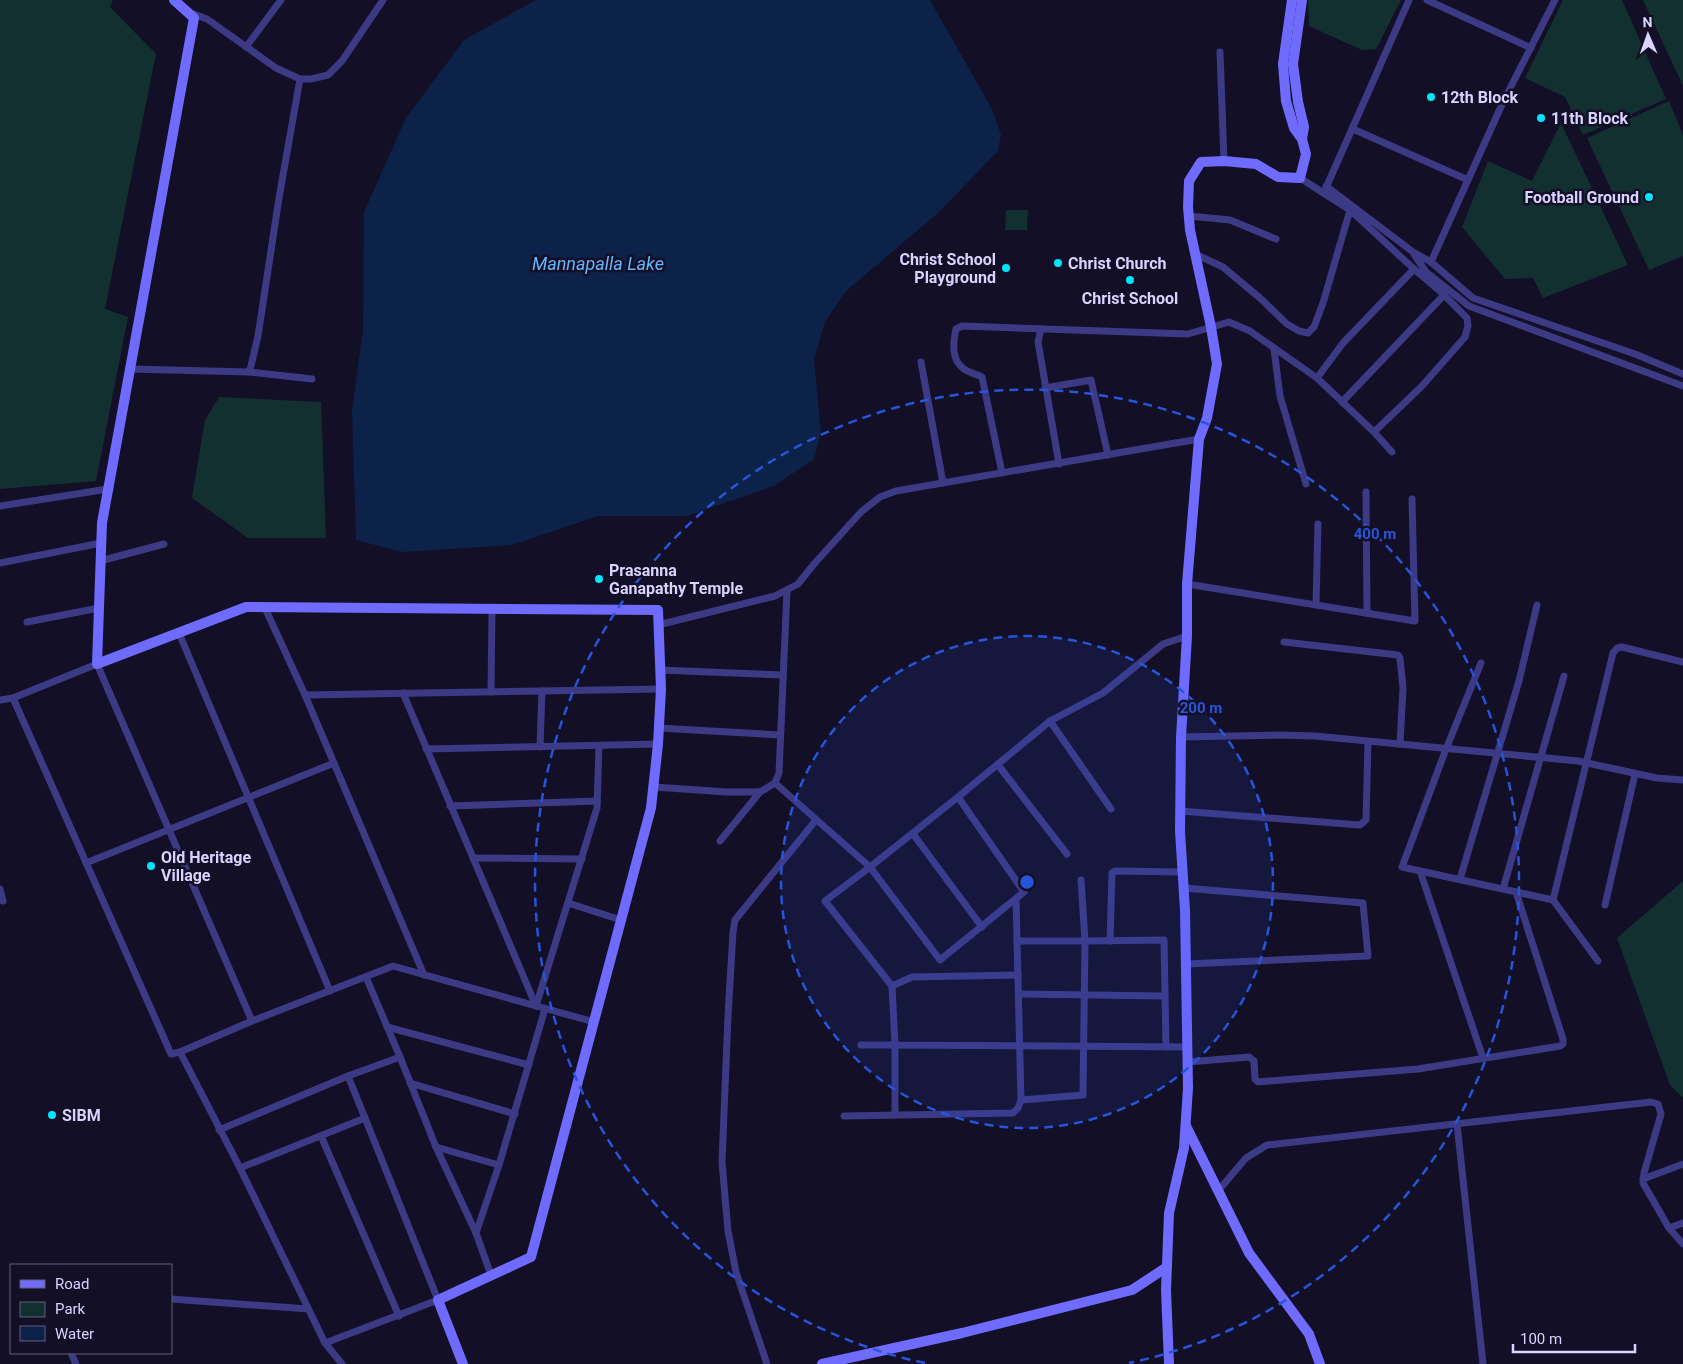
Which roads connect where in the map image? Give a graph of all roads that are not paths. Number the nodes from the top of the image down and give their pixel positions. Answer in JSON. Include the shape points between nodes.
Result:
{"nodes":[{"id":1,"x":174,"y":0,"type":"edge"},
{"id":2,"x":281,"y":0,"type":"edge"},
{"id":3,"x":383,"y":0,"type":"edge"},
{"id":4,"x":1292,"y":0,"type":"edge"},
{"id":5,"x":1302,"y":0,"type":"edge"},
{"id":6,"x":1409,"y":0,"type":"edge"},
{"id":7,"x":1427,"y":0,"type":"edge"},
{"id":8,"x":1556,"y":0,"type":"edge"},
{"id":9,"x":187,"y":12,"type":"junction"},
{"id":10,"x":246,"y":47,"type":"junction"},
{"id":11,"x":1531,"y":48,"type":"junction"},
{"id":12,"x":1220,"y":52,"type":"dead end"},
{"id":13,"x":300,"y":79,"type":"junction"},
{"id":14,"x":1352,"y":129,"type":"junction"},
{"id":15,"x":1302,"y":139,"type":"junction"},
{"id":16,"x":1224,"y":161,"type":"junction"},
{"id":17,"x":1300,"y":178,"type":"junction"},
{"id":18,"x":1468,"y":180,"type":"junction"},
{"id":19,"x":1325,"y":190,"type":"junction"},
{"id":20,"x":1350,"y":210,"type":"junction"},
{"id":21,"x":1189,"y":216,"type":"junction"},
{"id":22,"x":1276,"y":239,"type":"dead end"},
{"id":23,"x":1413,"y":252,"type":"junction"},
{"id":24,"x":1195,"y":254,"type":"junction"},
{"id":25,"x":1431,"y":262,"type":"junction"},
{"id":26,"x":1414,"y":269,"type":"junction"},
{"id":27,"x":1444,"y":295,"type":"junction"},
{"id":28,"x":1211,"y":327,"type":"junction"},
{"id":29,"x":1041,"y":329,"type":"junction"},
{"id":30,"x":1274,"y":349,"type":"junction"},
{"id":31,"x":921,"y":362,"type":"dead end"},
{"id":32,"x":130,"y":369,"type":"junction"},
{"id":33,"x":248,"y":372,"type":"junction"},
{"id":34,"x":1683,"y":374,"type":"edge"},
{"id":35,"x":1317,"y":378,"type":"junction"},
{"id":36,"x":312,"y":380,"type":"dead end"},
{"id":37,"x":1683,"y":386,"type":"edge"},
{"id":38,"x":1046,"y":388,"type":"junction"},
{"id":39,"x":1342,"y":402,"type":"junction"},
{"id":40,"x":1374,"y":432,"type":"junction"},
{"id":41,"x":1199,"y":439,"type":"junction"},
{"id":42,"x":1392,"y":452,"type":"dead end"},
{"id":43,"x":1108,"y":455,"type":"junction"},
{"id":44,"x":1058,"y":464,"type":"junction"},
{"id":45,"x":1002,"y":473,"type":"junction"},
{"id":46,"x":943,"y":483,"type":"junction"},
{"id":47,"x":1306,"y":484,"type":"dead end"},
{"id":48,"x":108,"y":489,"type":"junction"},
{"id":49,"x":1366,"y":492,"type":"dead end"},
{"id":50,"x":1412,"y":499,"type":"dead end"},
{"id":51,"x":0,"y":506,"type":"edge"},
{"id":52,"x":1318,"y":524,"type":"dead end"},
{"id":53,"x":101,"y":543,"type":"junction"},
{"id":54,"x":164,"y":544,"type":"dead end"},
{"id":55,"x":100,"y":561,"type":"junction"},
{"id":56,"x":0,"y":563,"type":"edge"},
{"id":57,"x":1187,"y":584,"type":"junction"},
{"id":58,"x":787,"y":590,"type":"junction"},
{"id":59,"x":1316,"y":605,"type":"junction"},
{"id":60,"x":1537,"y":605,"type":"dead end"},
{"id":61,"x":99,"y":608,"type":"junction"},
{"id":62,"x":265,"y":608,"type":"junction"},
{"id":63,"x":492,"y":609,"type":"junction"},
{"id":64,"x":1367,"y":613,"type":"junction"},
{"id":65,"x":27,"y":622,"type":"dead end"},
{"id":66,"x":658,"y":625,"type":"junction"},
{"id":67,"x":178,"y":633,"type":"junction"},
{"id":68,"x":1187,"y":636,"type":"junction"},
{"id":69,"x":1284,"y":642,"type":"dead end"},
{"id":70,"x":1683,"y":662,"type":"edge"},
{"id":71,"x":1481,"y":663,"type":"dead end"},
{"id":72,"x":97,"y":664,"type":"junction"},
{"id":73,"x":660,"y":670,"type":"junction"},
{"id":74,"x":783,"y":674,"type":"junction"},
{"id":75,"x":1564,"y":676,"type":"dead end"},
{"id":76,"x":661,"y":689,"type":"junction"},
{"id":77,"x":542,"y":691,"type":"junction"},
{"id":78,"x":491,"y":692,"type":"junction"},
{"id":79,"x":403,"y":693,"type":"junction"},
{"id":80,"x":305,"y":695,"type":"junction"},
{"id":81,"x":13,"y":698,"type":"junction"},
{"id":82,"x":0,"y":700,"type":"edge"},
{"id":83,"x":1050,"y":721,"type":"junction"},
{"id":84,"x":659,"y":728,"type":"junction"},
{"id":85,"x":780,"y":735,"type":"junction"},
{"id":86,"x":1181,"y":738,"type":"junction"},
{"id":87,"x":1368,"y":742,"type":"junction"},
{"id":88,"x":658,"y":744,"type":"junction"},
{"id":89,"x":1400,"y":744,"type":"junction"},
{"id":90,"x":599,"y":746,"type":"junction"},
{"id":91,"x":540,"y":748,"type":"junction"},
{"id":92,"x":426,"y":749,"type":"junction"},
{"id":93,"x":1446,"y":749,"type":"junction"},
{"id":94,"x":1496,"y":754,"type":"junction"},
{"id":95,"x":1540,"y":758,"type":"junction"},
{"id":96,"x":1586,"y":763,"type":"junction"},
{"id":97,"x":334,"y":764,"type":"junction"},
{"id":98,"x":998,"y":764,"type":"junction"},
{"id":99,"x":1635,"y":774,"type":"junction"},
{"id":100,"x":1683,"y":780,"type":"edge"},
{"id":101,"x":775,"y":782,"type":"junction"},
{"id":102,"x":654,"y":787,"type":"junction"},
{"id":103,"x":760,"y":792,"type":"junction"},
{"id":104,"x":958,"y":797,"type":"junction"},
{"id":105,"x":248,"y":798,"type":"junction"},
{"id":106,"x":597,"y":801,"type":"junction"},
{"id":107,"x":450,"y":806,"type":"junction"},
{"id":108,"x":1111,"y":809,"type":"dead end"},
{"id":109,"x":1180,"y":811,"type":"junction"},
{"id":110,"x":816,"y":820,"type":"junction"},
{"id":111,"x":169,"y":830,"type":"junction"},
{"id":112,"x":913,"y":834,"type":"junction"},
{"id":113,"x":720,"y":841,"type":"dead end"},
{"id":114,"x":1067,"y":854,"type":"dead end"},
{"id":115,"x":473,"y":858,"type":"junction"},
{"id":116,"x":582,"y":859,"type":"junction"},
{"id":117,"x":86,"y":863,"type":"junction"},
{"id":118,"x":870,"y":867,"type":"junction"},
{"id":119,"x":1420,"y":871,"type":"junction"},
{"id":120,"x":1183,"y":872,"type":"junction"},
{"id":121,"x":1081,"y":880,"type":"dead end"},
{"id":122,"x":1460,"y":880,"type":"junction"},
{"id":123,"x":1184,"y":888,"type":"junction"},
{"id":124,"x":0,"y":889,"type":"edge"},
{"id":125,"x":1503,"y":889,"type":"junction"},
{"id":126,"x":1516,"y":892,"type":"junction"},
{"id":127,"x":1016,"y":899,"type":"junction"},
{"id":128,"x":1553,"y":900,"type":"junction"},
{"id":129,"x":3,"y":902,"type":"dead end"},
{"id":130,"x":568,"y":903,"type":"junction"},
{"id":131,"x":1605,"y":905,"type":"dead end"},
{"id":132,"x":621,"y":920,"type":"junction"},
{"id":133,"x":982,"y":926,"type":"junction"},
{"id":134,"x":1017,"y":941,"type":"junction"},
{"id":135,"x":1084,"y":941,"type":"junction"},
{"id":136,"x":1110,"y":941,"type":"junction"},
{"id":137,"x":1598,"y":961,"type":"dead end"},
{"id":138,"x":1187,"y":964,"type":"junction"},
{"id":139,"x":1018,"y":974,"type":"junction"},
{"id":140,"x":424,"y":975,"type":"junction"},
{"id":141,"x":366,"y":977,"type":"junction"},
{"id":142,"x":892,"y":986,"type":"junction"},
{"id":143,"x":330,"y":991,"type":"junction"},
{"id":144,"x":1019,"y":994,"type":"junction"},
{"id":145,"x":1084,"y":996,"type":"junction"},
{"id":146,"x":1165,"y":996,"type":"junction"},
{"id":147,"x":536,"y":1006,"type":"junction"},
{"id":148,"x":545,"y":1009,"type":"junction"},
{"id":149,"x":252,"y":1022,"type":"junction"},
{"id":150,"x":594,"y":1022,"type":"junction"},
{"id":151,"x":387,"y":1027,"type":"junction"},
{"id":152,"x":861,"y":1045,"type":"dead end"},
{"id":153,"x":895,"y":1045,"type":"junction"},
{"id":154,"x":1020,"y":1046,"type":"junction"},
{"id":155,"x":1084,"y":1046,"type":"junction"},
{"id":156,"x":1166,"y":1047,"type":"junction"},
{"id":157,"x":1188,"y":1047,"type":"junction"},
{"id":158,"x":180,"y":1052,"type":"junction"},
{"id":159,"x":400,"y":1058,"type":"junction"},
{"id":160,"x":1483,"y":1058,"type":"junction"},
{"id":161,"x":1188,"y":1062,"type":"junction"},
{"id":162,"x":529,"y":1065,"type":"junction"},
{"id":163,"x":348,"y":1076,"type":"junction"},
{"id":164,"x":410,"y":1083,"type":"junction"},
{"id":165,"x":1021,"y":1100,"type":"junction"},
{"id":166,"x":515,"y":1114,"type":"junction"},
{"id":167,"x":895,"y":1115,"type":"junction"},
{"id":168,"x":844,"y":1116,"type":"dead end"},
{"id":169,"x":365,"y":1118,"type":"junction"},
{"id":170,"x":1457,"y":1124,"type":"junction"},
{"id":171,"x":1185,"y":1125,"type":"junction"},
{"id":172,"x":219,"y":1130,"type":"junction"},
{"id":173,"x":321,"y":1136,"type":"junction"},
{"id":174,"x":436,"y":1147,"type":"junction"},
{"id":175,"x":1683,"y":1164,"type":"edge"},
{"id":176,"x":499,"y":1165,"type":"junction"},
{"id":177,"x":240,"y":1168,"type":"junction"},
{"id":178,"x":1643,"y":1179,"type":"junction"},
{"id":179,"x":1218,"y":1191,"type":"junction"},
{"id":180,"x":1683,"y":1223,"type":"edge"},
{"id":181,"x":1669,"y":1228,"type":"junction"},
{"id":182,"x":476,"y":1233,"type":"junction"},
{"id":183,"x":1683,"y":1244,"type":"edge"},
{"id":184,"x":1167,"y":1267,"type":"junction"},
{"id":185,"x":491,"y":1275,"type":"junction"},
{"id":186,"x":172,"y":1299,"type":"edge"},
{"id":187,"x":438,"y":1300,"type":"junction"},
{"id":188,"x":308,"y":1309,"type":"junction"},
{"id":189,"x":399,"y":1316,"type":"junction"},
{"id":190,"x":325,"y":1343,"type":"junction"},
{"id":191,"x":342,"y":1364,"type":"edge"},
{"id":192,"x":463,"y":1364,"type":"edge"},
{"id":193,"x":767,"y":1364,"type":"edge"},
{"id":194,"x":823,"y":1364,"type":"edge"},
{"id":195,"x":1169,"y":1364,"type":"edge"},
{"id":196,"x":1320,"y":1364,"type":"edge"},
{"id":197,"x":1483,"y":1364,"type":"edge"}],
"edges":[{"from":1,"to":9,"type":"street"},
{"from":2,"to":10,"type":"street"},
{"from":3,"to":13,"type":"street","via":[[342,61],[328,75]]},
{"from":4,"to":15,"type":"street","via":[[1283,64],[1286,101],[1294,128]]},
{"from":5,"to":15,"type":"street","via":[[1293,64],[1304,127]]},
{"from":6,"to":14,"type":"street"},
{"from":7,"to":11,"type":"street"},
{"from":8,"to":11,"type":"street"},
{"from":9,"to":10,"type":"street","via":[[207,19]]},
{"from":9,"to":32,"type":"street","via":[[194,18]]},
{"from":10,"to":13,"type":"street","via":[[276,68]]},
{"from":11,"to":18,"type":"street"},
{"from":12,"to":16,"type":"street"},
{"from":13,"to":33,"type":"street","via":[[258,336]]},
{"from":14,"to":18,"type":"street"},
{"from":14,"to":19,"type":"street"},
{"from":15,"to":17,"type":"street","via":[[1306,154]]},
{"from":16,"to":17,"type":"street","via":[[1256,164],[1278,177]]},
{"from":16,"to":21,"type":"street","via":[[1201,162],[1189,181]]},
{"from":17,"to":19,"type":"street"},
{"from":18,"to":25,"type":"street"},
{"from":19,"to":20,"type":"street"},
{"from":19,"to":23,"type":"street"},
{"from":20,"to":24,"type":"street","via":[[1323,303],[1314,327],[1308,332],[1287,324],[1222,267]]},
{"from":20,"to":26,"type":"street"},
{"from":21,"to":22,"type":"street","via":[[1230,220]]},
{"from":21,"to":24,"type":"street"},
{"from":23,"to":25,"type":"street"},
{"from":23,"to":37,"type":"street","via":[[1426,272],[1469,306]]},
{"from":24,"to":28,"type":"street"},
{"from":25,"to":34,"type":"street","via":[[1473,298]]},
{"from":26,"to":27,"type":"street"},
{"from":26,"to":35,"type":"street","via":[[1343,343]]},
{"from":27,"to":39,"type":"street"},
{"from":27,"to":40,"type":"street","via":[[1467,318],[1465,337],[1422,386]]},
{"from":28,"to":29,"type":"street","via":[[1188,334]]},
{"from":28,"to":30,"type":"street","via":[[1229,322],[1250,331]]},
{"from":28,"to":41,"type":"street","via":[[1217,364],[1207,418]]},
{"from":29,"to":38,"type":"street","via":[[1038,342]]},
{"from":29,"to":45,"type":"street","via":[[962,326],[956,329],[952,344],[958,364],[982,377]]},
{"from":30,"to":35,"type":"street"},
{"from":30,"to":47,"type":"street","via":[[1280,396]]},
{"from":31,"to":46,"type":"street"},
{"from":32,"to":33,"type":"street"},
{"from":32,"to":48,"type":"street"},
{"from":33,"to":36,"type":"street"},
{"from":35,"to":39,"type":"street"},
{"from":38,"to":43,"type":"street","via":[[1091,380]]},
{"from":38,"to":44,"type":"street"},
{"from":39,"to":40,"type":"street"},
{"from":40,"to":42,"type":"street"},
{"from":41,"to":43,"type":"street"},
{"from":41,"to":57,"type":"street"},
{"from":43,"to":44,"type":"street"},
{"from":44,"to":45,"type":"street"},
{"from":45,"to":46,"type":"street"},
{"from":46,"to":58,"type":"street","via":[[880,497],[861,512],[798,584]]},
{"from":48,"to":51,"type":"street"},
{"from":48,"to":53,"type":"street"},
{"from":49,"to":64,"type":"street"},
{"from":50,"to":64,"type":"street","via":[[1415,621]]},
{"from":52,"to":59,"type":"street"},
{"from":53,"to":55,"type":"street"},
{"from":53,"to":56,"type":"street"},
{"from":54,"to":55,"type":"street"},
{"from":55,"to":61,"type":"street"},
{"from":57,"to":59,"type":"street"},
{"from":57,"to":68,"type":"street"},
{"from":58,"to":66,"type":"street","via":[[776,596]]},
{"from":58,"to":74,"type":"street"},
{"from":59,"to":64,"type":"street"},
{"from":60,"to":94,"type":"street"},
{"from":61,"to":65,"type":"street"},
{"from":61,"to":72,"type":"street"},
{"from":62,"to":63,"type":"street"},
{"from":62,"to":67,"type":"street","via":[[246,607]]},
{"from":62,"to":80,"type":"street"},
{"from":63,"to":66,"type":"street","via":[[658,610]]},
{"from":63,"to":78,"type":"street"},
{"from":66,"to":73,"type":"street"},
{"from":67,"to":72,"type":"street"},
{"from":67,"to":105,"type":"street"},
{"from":68,"to":83,"type":"street","via":[[1163,644],[1103,693]]},
{"from":68,"to":86,"type":"street"},
{"from":69,"to":89,"type":"street","via":[[1398,655],[1403,688]]},
{"from":70,"to":96,"type":"street","via":[[1617,648],[1613,653]]},
{"from":71,"to":93,"type":"street"},
{"from":72,"to":81,"type":"street"},
{"from":72,"to":111,"type":"street"},
{"from":73,"to":74,"type":"street"},
{"from":73,"to":76,"type":"street"},
{"from":74,"to":85,"type":"street"},
{"from":75,"to":95,"type":"street"},
{"from":76,"to":77,"type":"street"},
{"from":76,"to":84,"type":"street"},
{"from":77,"to":78,"type":"street"},
{"from":77,"to":91,"type":"street"},
{"from":78,"to":79,"type":"street"},
{"from":79,"to":80,"type":"street"},
{"from":79,"to":92,"type":"street"},
{"from":80,"to":97,"type":"street"},
{"from":81,"to":82,"type":"street"},
{"from":81,"to":117,"type":"street"},
{"from":83,"to":98,"type":"street"},
{"from":83,"to":108,"type":"street"},
{"from":84,"to":85,"type":"street"},
{"from":84,"to":88,"type":"street"},
{"from":85,"to":101,"type":"street"},
{"from":86,"to":87,"type":"street","via":[[1279,735]]},
{"from":86,"to":109,"type":"street"},
{"from":87,"to":89,"type":"street"},
{"from":87,"to":109,"type":"street","via":[[1366,820],[1360,825]]},
{"from":88,"to":90,"type":"street"},
{"from":88,"to":102,"type":"street"},
{"from":89,"to":93,"type":"street"},
{"from":90,"to":91,"type":"street"},
{"from":90,"to":106,"type":"street"},
{"from":91,"to":92,"type":"street"},
{"from":92,"to":107,"type":"street"},
{"from":93,"to":94,"type":"street"},
{"from":93,"to":119,"type":"street","via":[[1402,867]]},
{"from":94,"to":95,"type":"street"},
{"from":94,"to":122,"type":"street"},
{"from":95,"to":96,"type":"street"},
{"from":95,"to":125,"type":"street"},
{"from":96,"to":99,"type":"street"},
{"from":96,"to":128,"type":"street"},
{"from":97,"to":105,"type":"street"},
{"from":97,"to":140,"type":"street"},
{"from":98,"to":104,"type":"street"},
{"from":98,"to":114,"type":"street"},
{"from":99,"to":100,"type":"street"},
{"from":99,"to":131,"type":"street"},
{"from":101,"to":103,"type":"street"},
{"from":101,"to":110,"type":"street"},
{"from":102,"to":103,"type":"street"},
{"from":102,"to":132,"type":"street"},
{"from":103,"to":113,"type":"street"},
{"from":104,"to":112,"type":"street"},
{"from":104,"to":127,"type":"street","via":[[1024,892]]},
{"from":105,"to":111,"type":"street"},
{"from":105,"to":143,"type":"street"},
{"from":106,"to":107,"type":"street"},
{"from":106,"to":116,"type":"street"},
{"from":107,"to":115,"type":"street"},
{"from":109,"to":120,"type":"street"},
{"from":110,"to":118,"type":"street"},
{"from":110,"to":193,"type":"street","via":[[735,920],[733,932],[723,1171],[728,1230],[736,1272]]},
{"from":111,"to":117,"type":"street"},
{"from":111,"to":149,"type":"street"},
{"from":112,"to":118,"type":"street"},
{"from":112,"to":133,"type":"street"},
{"from":115,"to":116,"type":"street"},
{"from":115,"to":147,"type":"street"},
{"from":116,"to":130,"type":"street"},
{"from":117,"to":158,"type":"street","via":[[171,1054]]},
{"from":118,"to":133,"type":"street","via":[[940,960]]},
{"from":118,"to":142,"type":"street","via":[[825,901]]},
{"from":119,"to":122,"type":"street"},
{"from":119,"to":160,"type":"street"},
{"from":120,"to":123,"type":"street"},
{"from":120,"to":136,"type":"street","via":[[1112,873]]},
{"from":121,"to":135,"type":"street"},
{"from":122,"to":125,"type":"street"},
{"from":123,"to":138,"type":"street"},
{"from":123,"to":138,"type":"street","via":[[1363,903],[1368,956]]},
{"from":124,"to":129,"type":"street"},
{"from":125,"to":126,"type":"street"},
{"from":126,"to":128,"type":"street"},
{"from":126,"to":160,"type":"street","via":[[1563,1039],[1560,1046]]},
{"from":127,"to":133,"type":"street"},
{"from":127,"to":134,"type":"street"},
{"from":128,"to":137,"type":"street"},
{"from":130,"to":132,"type":"street"},
{"from":130,"to":147,"type":"street"},
{"from":132,"to":150,"type":"street"},
{"from":134,"to":135,"type":"street"},
{"from":134,"to":139,"type":"street"},
{"from":135,"to":136,"type":"street"},
{"from":135,"to":145,"type":"street"},
{"from":136,"to":146,"type":"street","via":[[1164,940]]},
{"from":138,"to":157,"type":"street"},
{"from":139,"to":142,"type":"street","via":[[912,977]]},
{"from":139,"to":144,"type":"street"},
{"from":140,"to":141,"type":"street","via":[[393,966]]},
{"from":140,"to":147,"type":"street"},
{"from":141,"to":143,"type":"street"},
{"from":141,"to":151,"type":"street"},
{"from":142,"to":153,"type":"street"},
{"from":143,"to":149,"type":"street"},
{"from":144,"to":145,"type":"street"},
{"from":144,"to":154,"type":"street"},
{"from":145,"to":146,"type":"street"},
{"from":145,"to":155,"type":"street"},
{"from":146,"to":156,"type":"street"},
{"from":147,"to":148,"type":"street"},
{"from":148,"to":150,"type":"street"},
{"from":148,"to":162,"type":"street"},
{"from":149,"to":158,"type":"street"},
{"from":150,"to":185,"type":"street","via":[[531,1257]]},
{"from":151,"to":159,"type":"street"},
{"from":151,"to":162,"type":"street"},
{"from":152,"to":153,"type":"street"},
{"from":153,"to":154,"type":"street"},
{"from":153,"to":167,"type":"street"},
{"from":154,"to":155,"type":"street"},
{"from":154,"to":165,"type":"street"},
{"from":155,"to":156,"type":"street"},
{"from":155,"to":165,"type":"street","via":[[1083,1095]]},
{"from":156,"to":157,"type":"street"},
{"from":157,"to":161,"type":"street"},
{"from":158,"to":172,"type":"street"},
{"from":159,"to":163,"type":"street"},
{"from":159,"to":164,"type":"street"},
{"from":160,"to":161,"type":"street","via":[[1418,1069],[1258,1082],[1254,1061],[1249,1057]]},
{"from":161,"to":171,"type":"street"},
{"from":162,"to":166,"type":"street"},
{"from":163,"to":169,"type":"street"},
{"from":163,"to":172,"type":"street"},
{"from":164,"to":166,"type":"street"},
{"from":164,"to":174,"type":"street"},
{"from":165,"to":167,"type":"street","via":[[1013,1113]]},
{"from":166,"to":176,"type":"street"},
{"from":167,"to":168,"type":"street"},
{"from":169,"to":173,"type":"street"},
{"from":169,"to":187,"type":"street"},
{"from":170,"to":178,"type":"street","via":[[1655,1103],[1661,1114]]},
{"from":170,"to":179,"type":"street","via":[[1267,1145],[1246,1158]]},
{"from":170,"to":197,"type":"street"},
{"from":171,"to":179,"type":"street"},
{"from":171,"to":184,"type":"street","via":[[1184,1148],[1169,1213]]},
{"from":172,"to":177,"type":"street"},
{"from":173,"to":177,"type":"street"},
{"from":173,"to":189,"type":"street"},
{"from":174,"to":176,"type":"street"},
{"from":174,"to":182,"type":"street"},
{"from":175,"to":178,"type":"street"},
{"from":176,"to":182,"type":"street"},
{"from":177,"to":188,"type":"street"},
{"from":178,"to":181,"type":"street"},
{"from":179,"to":196,"type":"street","via":[[1248,1253],[1309,1334]]},
{"from":180,"to":181,"type":"street"},
{"from":181,"to":183,"type":"street"},
{"from":182,"to":185,"type":"street"},
{"from":184,"to":194,"type":"street","via":[[1132,1290]]},
{"from":184,"to":195,"type":"street"},
{"from":185,"to":187,"type":"street"},
{"from":186,"to":188,"type":"street"},
{"from":187,"to":189,"type":"street"},
{"from":187,"to":192,"type":"street"},
{"from":188,"to":190,"type":"street"},
{"from":189,"to":190,"type":"street"},
{"from":190,"to":191,"type":"street"}]}
